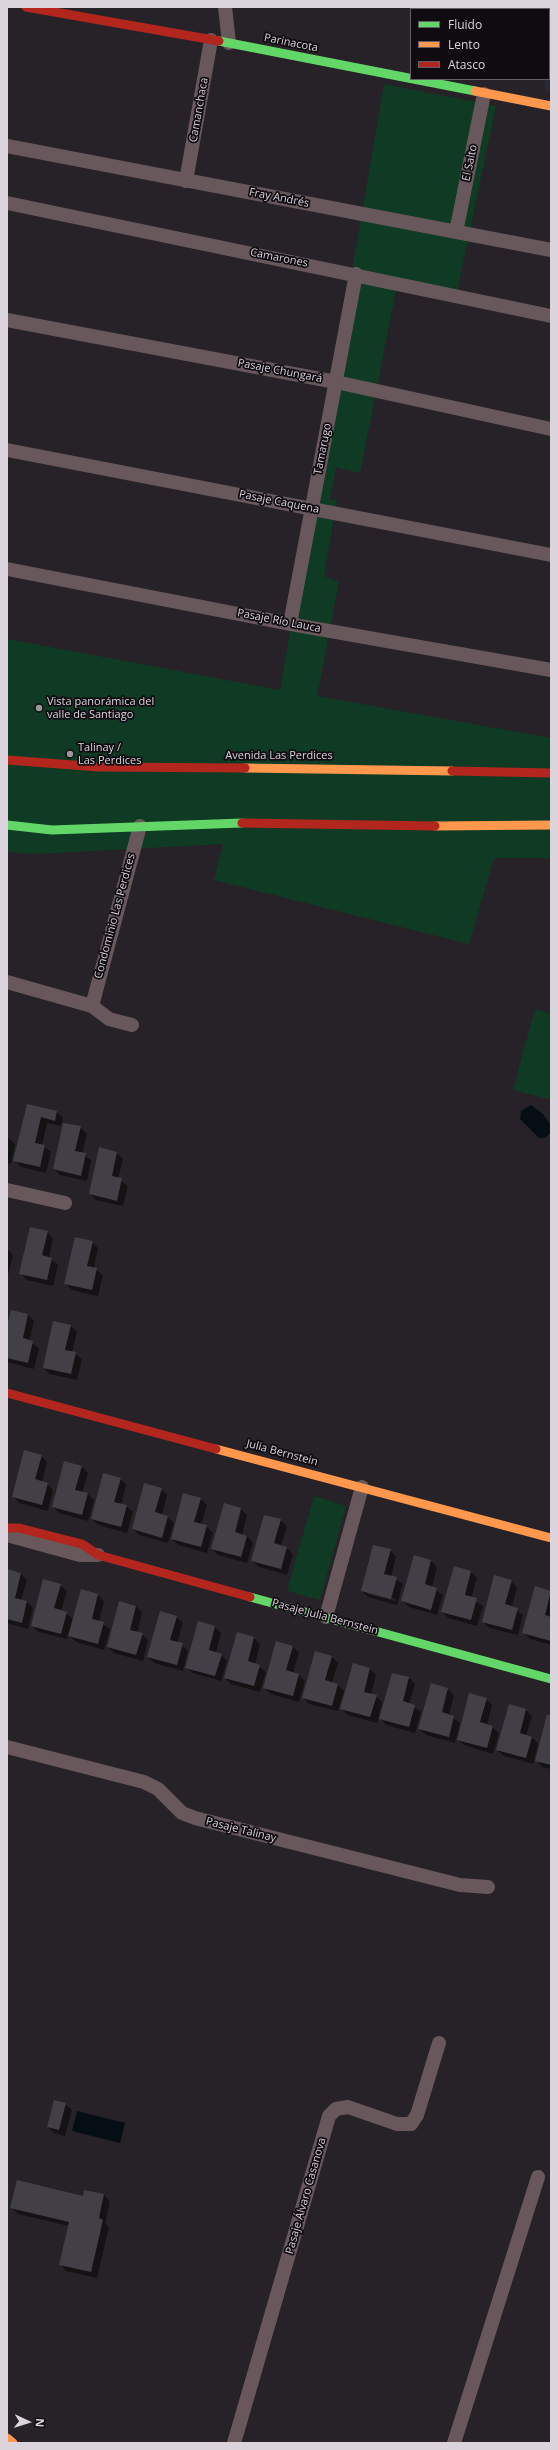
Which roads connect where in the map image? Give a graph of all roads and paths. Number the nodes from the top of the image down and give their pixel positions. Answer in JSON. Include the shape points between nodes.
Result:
{"nodes":[{"id":1,"x":26,"y":7,"type":"edge"},
{"id":2,"x":225,"y":7,"type":"edge"},
{"id":3,"x":211,"y":40,"type":"junction"},
{"id":4,"x":229,"y":43,"type":"junction"},
{"id":5,"x":410,"y":76,"type":"edge"},
{"id":6,"x":431,"y":80,"type":"edge"},
{"id":7,"x":442,"y":82,"type":"edge"},
{"id":8,"x":484,"y":94,"type":"junction"},
{"id":9,"x":551,"y":106,"type":"edge"},
{"id":10,"x":7,"y":146,"type":"edge"},
{"id":11,"x":186,"y":181,"type":"junction"},
{"id":12,"x":7,"y":203,"type":"edge"},
{"id":13,"x":456,"y":232,"type":"junction"},
{"id":14,"x":551,"y":250,"type":"edge"},
{"id":15,"x":356,"y":274,"type":"junction"},
{"id":16,"x":551,"y":316,"type":"edge"},
{"id":17,"x":7,"y":320,"type":"edge"},
{"id":18,"x":336,"y":382,"type":"junction"},
{"id":19,"x":551,"y":429,"type":"edge"},
{"id":20,"x":7,"y":450,"type":"edge"},
{"id":21,"x":312,"y":509,"type":"junction"},
{"id":22,"x":551,"y":555,"type":"edge"},
{"id":23,"x":7,"y":569,"type":"edge"},
{"id":24,"x":290,"y":624,"type":"junction"},
{"id":25,"x":551,"y":670,"type":"edge"},
{"id":26,"x":7,"y":760,"type":"edge"},
{"id":27,"x":551,"y":773,"type":"edge"},
{"id":28,"x":7,"y":825,"type":"edge"},
{"id":29,"x":551,"y":825,"type":"edge"},
{"id":30,"x":140,"y":826,"type":"junction"},
{"id":31,"x":7,"y":982,"type":"edge"},
{"id":32,"x":92,"y":1006,"type":"junction"},
{"id":33,"x":132,"y":1024,"type":"dead end"},
{"id":34,"x":7,"y":1190,"type":"edge"},
{"id":35,"x":65,"y":1203,"type":"dead end"},
{"id":36,"x":7,"y":1393,"type":"edge"},
{"id":37,"x":362,"y":1487,"type":"junction"},
{"id":38,"x":7,"y":1528,"type":"edge"},
{"id":39,"x":7,"y":1535,"type":"edge"},
{"id":40,"x":551,"y":1538,"type":"edge"},
{"id":41,"x":98,"y":1554,"type":"junction"},
{"id":42,"x":326,"y":1617,"type":"junction"},
{"id":43,"x":551,"y":1679,"type":"edge"},
{"id":44,"x":7,"y":1747,"type":"edge"},
{"id":45,"x":488,"y":1887,"type":"dead end"},
{"id":46,"x":439,"y":2043,"type":"dead end"},
{"id":47,"x":538,"y":2177,"type":"dead end"},
{"id":48,"x":7,"y":2438,"type":"edge"},
{"id":49,"x":13,"y":2443,"type":"edge"},
{"id":50,"x":234,"y":2443,"type":"edge"},
{"id":51,"x":454,"y":2443,"type":"edge"}],
"edges":[{"from":1,"to":3,"type":"street","name":"Parinacota"},
{"from":2,"to":4,"type":"street"},
{"from":3,"to":4,"type":"street","name":"Parinacota"},
{"from":3,"to":11,"type":"street","name":"Camanchaca"},
{"from":4,"to":5,"type":"street","name":"Parinacota"},
{"from":6,"to":7,"type":"street","name":"Parinacota"},
{"from":7,"to":8,"type":"street","name":"Parinacota"},
{"from":8,"to":9,"type":"street","name":"Parinacota"},
{"from":8,"to":13,"type":"street","name":"El Salto"},
{"from":10,"to":11,"type":"street","name":"Fray Andrés"},
{"from":11,"to":13,"type":"street","name":"Fray Andrés"},
{"from":12,"to":15,"type":"street","name":"Camarones"},
{"from":13,"to":14,"type":"street","name":"Fray Andrés"},
{"from":15,"to":16,"type":"street","name":"Camarones"},
{"from":15,"to":18,"type":"street","name":"Tamarugo"},
{"from":17,"to":18,"type":"street","name":"Pasaje Chungará"},
{"from":18,"to":19,"type":"street","name":"Pasaje Chungará"},
{"from":18,"to":21,"type":"street","name":"Tamarugo"},
{"from":20,"to":21,"type":"street","name":"Pasaje Caquena"},
{"from":21,"to":22,"type":"street","name":"Pasaje Caquena"},
{"from":21,"to":24,"type":"street","name":"Tamarugo"},
{"from":23,"to":24,"type":"street","name":"Pasaje Río Lauca"},
{"from":24,"to":25,"type":"street","name":"Pasaje Río Lauca"},
{"from":26,"to":27,"type":"street","name":"Avenida Las Perdices","via":[[99,767]]},
{"from":28,"to":30,"type":"street","via":[[52,830]]},
{"from":29,"to":30,"type":"street","via":[[228,823]]},
{"from":30,"to":32,"type":"street","name":"Condominio Las Perdices"},
{"from":31,"to":32,"type":"street"},
{"from":32,"to":33,"type":"street","via":[[109,1019]]},
{"from":34,"to":35,"type":"street"},
{"from":36,"to":37,"type":"street","name":"Julia Bernstein"},
{"from":37,"to":40,"type":"street","name":"Julia Bernstein"},
{"from":37,"to":42,"type":"street"},
{"from":38,"to":41,"type":"street","name":"Pasaje Julia Bernstein","via":[[20,1528],[82,1544]]},
{"from":39,"to":41,"type":"street","name":"Pasaje Julia Bernstein","via":[[80,1555]]},
{"from":41,"to":42,"type":"street","name":"Pasaje Julia Bernstein"},
{"from":42,"to":43,"type":"street","name":"Pasaje Julia Bernstein"},
{"from":44,"to":45,"type":"street","name":"Pasaje Talinay","via":[[144,1782],[158,1789],[182,1813],[195,1818],[460,1885]]},
{"from":46,"to":50,"type":"street","name":"Pasaje Álvaro Casanova","via":[[417,2115],[411,2124],[397,2124],[348,2107],[336,2109],[329,2116]]},
{"from":47,"to":51,"type":"street"},
{"from":48,"to":49,"type":"street"}]}
